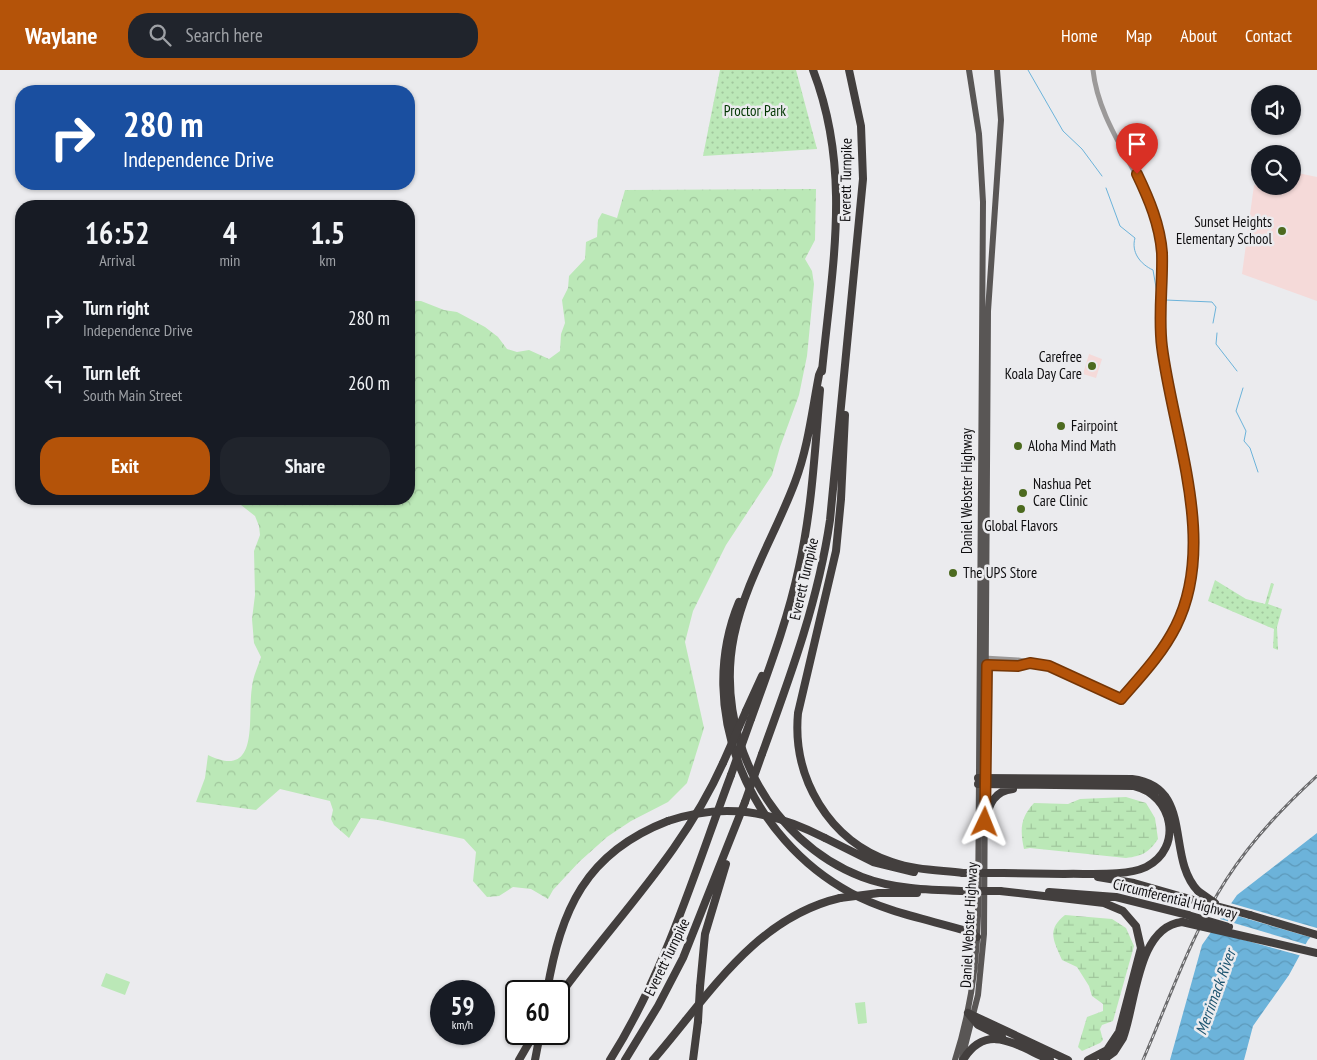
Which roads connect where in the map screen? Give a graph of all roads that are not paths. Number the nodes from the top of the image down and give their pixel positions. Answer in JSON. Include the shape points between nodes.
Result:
{"nodes":[{"id":1,"x":813,"y":70,"type":"edge"},
{"id":2,"x":849,"y":70,"type":"edge"},
{"id":3,"x":968,"y":70,"type":"edge"},
{"id":4,"x":997,"y":70,"type":"edge"},
{"id":5,"x":1093,"y":70,"type":"edge"},
{"id":6,"x":849,"y":326,"type":"junction"},
{"id":7,"x":822,"y":368,"type":"junction"},
{"id":8,"x":769,"y":543,"type":"junction"},
{"id":9,"x":784,"y":626,"type":"junction"},
{"id":10,"x":979,"y":661,"type":"junction"},
{"id":11,"x":987,"y":662,"type":"junction"},
{"id":12,"x":982,"y":781,"type":"junction"},
{"id":13,"x":1050,"y":786,"type":"junction"},
{"id":14,"x":744,"y":802,"type":"junction"},
{"id":15,"x":985,"y":822,"type":"junction"},
{"id":16,"x":963,"y":873,"type":"junction"},
{"id":17,"x":1062,"y":874,"type":"junction"},
{"id":18,"x":962,"y":891,"type":"junction"},
{"id":19,"x":1000,"y":891,"type":"junction"},
{"id":20,"x":1250,"y":915,"type":"junction"},
{"id":21,"x":1317,"y":935,"type":"edge"},
{"id":22,"x":978,"y":937,"type":"junction"},
{"id":23,"x":1317,"y":953,"type":"edge"},
{"id":24,"x":549,"y":980,"type":"edge"},
{"id":25,"x":570,"y":982,"type":"edge"},
{"id":26,"x":972,"y":1017,"type":"junction"},
{"id":27,"x":683,"y":1026,"type":"junction"},
{"id":28,"x":531,"y":1045,"type":"edge"},
{"id":29,"x":537,"y":1045,"type":"edge"},
{"id":30,"x":520,"y":1060,"type":"edge"},
{"id":31,"x":536,"y":1060,"type":"edge"},
{"id":32,"x":610,"y":1060,"type":"edge"},
{"id":33,"x":625,"y":1060,"type":"edge"},
{"id":34,"x":653,"y":1060,"type":"edge"},
{"id":35,"x":657,"y":1060,"type":"edge"},
{"id":36,"x":693,"y":1060,"type":"edge"},
{"id":37,"x":955,"y":1060,"type":"edge"},
{"id":38,"x":962,"y":1060,"type":"edge"},
{"id":39,"x":1051,"y":1060,"type":"edge"},
{"id":40,"x":1068,"y":1060,"type":"edge"},
{"id":41,"x":1088,"y":1060,"type":"edge"},
{"id":42,"x":1103,"y":1060,"type":"edge"}],
"edges":[{"from":1,"to":7,"type":"highway","name":"Everett Turnpike","via":[[830,129],[838,189]]},
{"from":2,"to":6,"type":"highway","name":"Everett Turnpike","via":[[860,119],[863,159]]},
{"from":3,"to":10,"type":"main road","name":"Daniel Webster Highway","via":[[979,127],[982,188]]},
{"from":4,"to":11,"type":"main road","name":"Daniel Webster Highway","via":[[1001,120],[988,320]]},
{"from":5,"to":11,"type":"street","via":[[1102,106],[1142,186],[1159,234],[1162,348],[1177,422],[1192,528],[1192,570],[1181,614],[1162,650],[1121,699],[1056,668],[1030,663],[1018,666]]},
{"from":6,"to":14,"type":"highway","name":"Everett Turnpike","bridge":true,"via":[[831,514],[821,574],[802,644]]},
{"from":6,"to":16,"type":"highway","via":[[838,531],[830,584],[799,707],[800,759],[808,785],[821,808],[858,846],[900,864]]},
{"from":7,"to":8,"type":"highway","via":[[800,469]]},
{"from":7,"to":9,"type":"highway","name":"Everett Turnpike","via":[[805,536]]},
{"from":8,"to":18,"type":"highway","via":[[739,617],[730,663],[734,724],[755,780],[796,834],[844,869],[895,886]]},
{"from":8,"to":22,"type":"highway","via":[[735,613],[723,663],[722,690],[727,729],[746,780],[764,811],[790,844],[840,886],[873,903]]},
{"from":9,"to":25,"type":"highway","bridge":true,"via":[[705,800],[679,841]]},
{"from":9,"to":32,"type":"highway","name":"Everett Turnpike","bridge":true,"via":[[659,968]]},
{"from":10,"to":11,"type":"street"},
{"from":10,"to":12,"type":"main road","name":"Daniel Webster Highway"},
{"from":11,"to":12,"type":"main road","name":"Daniel Webster Highway"},
{"from":12,"to":13,"type":"highway"},
{"from":12,"to":15,"type":"main road","name":"Daniel Webster Highway"},
{"from":12,"to":20,"type":"highway","bridge":true,"via":[[1132,779],[1150,785],[1171,805],[1187,877],[1198,891],[1216,903]]},
{"from":12,"to":22,"type":"main road","name":"Daniel Webster Highway"},
{"from":13,"to":15,"type":"highway","via":[[1002,792],[990,803]]},
{"from":13,"to":17,"type":"highway","via":[[1139,788],[1158,800],[1170,824],[1164,850],[1143,868],[1126,872]]},
{"from":14,"to":33,"type":"highway","name":"Everett Turnpike","via":[[683,958]]},
{"from":14,"to":36,"type":"highway","bridge":true,"via":[[705,934]]},
{"from":15,"to":26,"type":"main road","name":"Daniel Webster Highway","via":[[984,941]]},
{"from":16,"to":17,"type":"highway","name":"Circumferential Highway","bridge":true},
{"from":16,"to":24,"type":"highway","bridge":true,"via":[[925,873],[892,868],[866,860],[788,821],[748,812],[707,812],[668,821],[643,832],[620,848],[582,887],[561,929]]},
{"from":17,"to":20,"type":"highway","name":"Circumferential Highway","bridge":true,"via":[[1120,880]]},
{"from":18,"to":19,"type":"highway","name":"Circumferential Highway","bridge":true},
{"from":18,"to":27,"type":"highway","bridge":true,"via":[[879,893],[840,898],[798,913],[764,934],[738,959]]},
{"from":19,"to":23,"type":"highway","name":"Circumferential Highway","bridge":true,"via":[[1102,895],[1142,902]]},
{"from":19,"to":41,"type":"highway","via":[[1104,903],[1123,911],[1136,926],[1141,948],[1119,1032],[1107,1050]]},
{"from":20,"to":21,"type":"highway","name":"Circumferential Highway"},
{"from":22,"to":26,"type":"main road","name":"Daniel Webster Highway"},
{"from":23,"to":42,"type":"highway","bridge":true,"via":[[1182,922],[1167,926],[1151,940],[1123,1038],[1114,1052]]},
{"from":26,"to":37,"type":"main road","name":"Daniel Webster Highway"},
{"from":26,"to":38,"type":"main road","name":"Daniel Webster Highway"},
{"from":26,"to":39,"type":"highway"},
{"from":26,"to":40,"type":"highway"},
{"from":27,"to":34,"type":"highway"},
{"from":27,"to":35,"type":"highway"},
{"from":28,"to":30,"type":"highway"},
{"from":29,"to":31,"type":"highway"},
{"from":38,"to":39,"type":"highway","via":[[976,1043],[991,1038]]}]}
